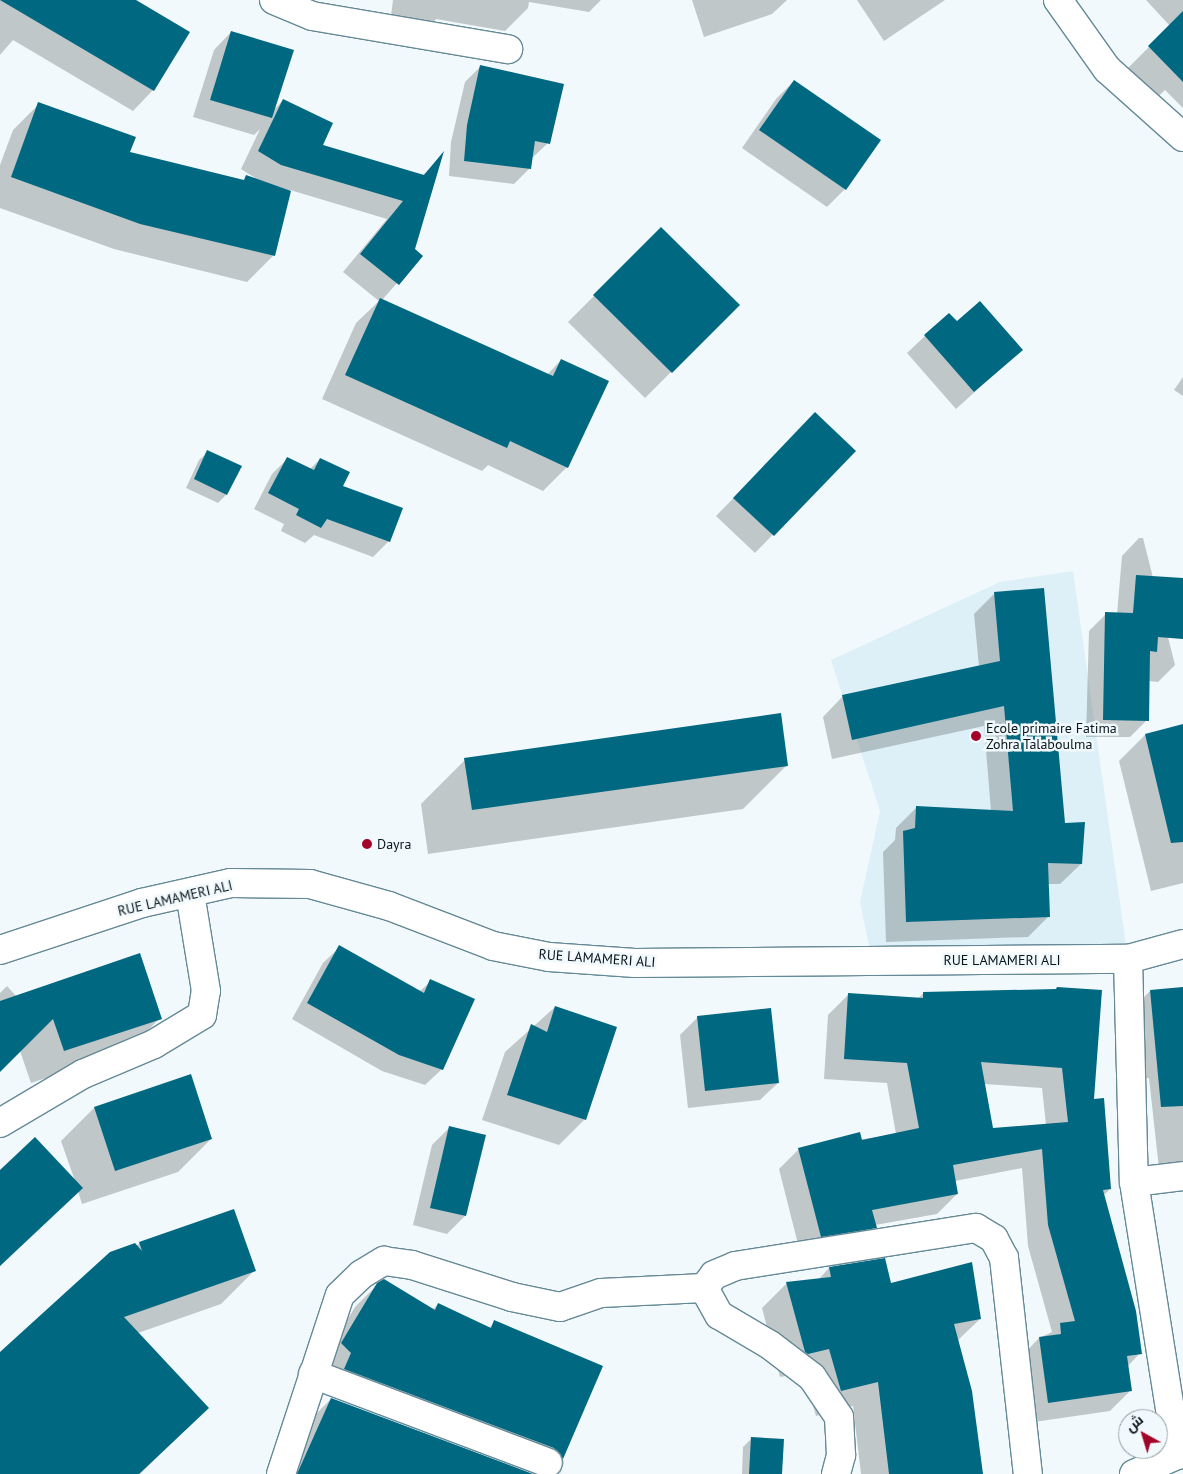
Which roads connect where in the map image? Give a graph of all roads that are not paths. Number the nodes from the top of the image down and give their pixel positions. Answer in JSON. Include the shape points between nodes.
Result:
{"nodes":[{"id":1,"x":274,"y":0,"type":"edge"},
{"id":2,"x":1058,"y":0,"type":"edge"},
{"id":3,"x":508,"y":49,"type":"dead end"},
{"id":4,"x":1183,"y":137,"type":"edge"},
{"id":5,"x":190,"y":892,"type":"junction"},
{"id":6,"x":1183,"y":944,"type":"edge"},
{"id":7,"x":0,"y":950,"type":"edge"},
{"id":8,"x":1128,"y":959,"type":"junction"},
{"id":9,"x":0,"y":1123,"type":"edge"},
{"id":10,"x":1183,"y":1176,"type":"edge"},
{"id":11,"x":1134,"y":1182,"type":"junction"},
{"id":12,"x":704,"y":1288,"type":"junction"},
{"id":13,"x":313,"y":1374,"type":"junction"},
{"id":14,"x":1180,"y":1454,"type":"edge"},
{"id":15,"x":548,"y":1463,"type":"dead end"},
{"id":16,"x":281,"y":1474,"type":"edge"},
{"id":17,"x":836,"y":1474,"type":"edge"},
{"id":18,"x":1028,"y":1474,"type":"edge"},
{"id":19,"x":1134,"y":1474,"type":"edge"}],
"edges":[{"from":1,"to":3,"type":"street","via":[[312,16]]},
{"from":2,"to":4,"type":"street","via":[[1107,69]]},
{"from":5,"to":7,"type":"street","name":"RUE LAMAMERI ALI","via":[[142,903]]},
{"from":5,"to":8,"type":"street","name":"RUE LAMAMERI ALI","via":[[231,883],[310,884],[389,906],[493,946],[549,957],[635,963]]},
{"from":5,"to":9,"type":"street","via":[[206,991],[202,1015],[154,1044],[84,1074]]},
{"from":6,"to":8,"type":"street","name":"RUE LAMAMERI ALI"},
{"from":8,"to":11,"type":"street"},
{"from":10,"to":11,"type":"street"},
{"from":11,"to":14,"type":"street"},
{"from":12,"to":13,"type":"street","via":[[601,1293],[560,1307],[512,1297],[412,1265],[384,1261],[362,1274],[340,1295]]},
{"from":12,"to":17,"type":"street","via":[[719,1315],[770,1345],[812,1377],[839,1417],[841,1455]]},
{"from":12,"to":18,"type":"street","via":[[714,1275],[735,1266],[976,1228],[994,1239],[1004,1258]]},
{"from":13,"to":15,"type":"street"},
{"from":13,"to":16,"type":"street"},
{"from":14,"to":19,"type":"street"}]}
